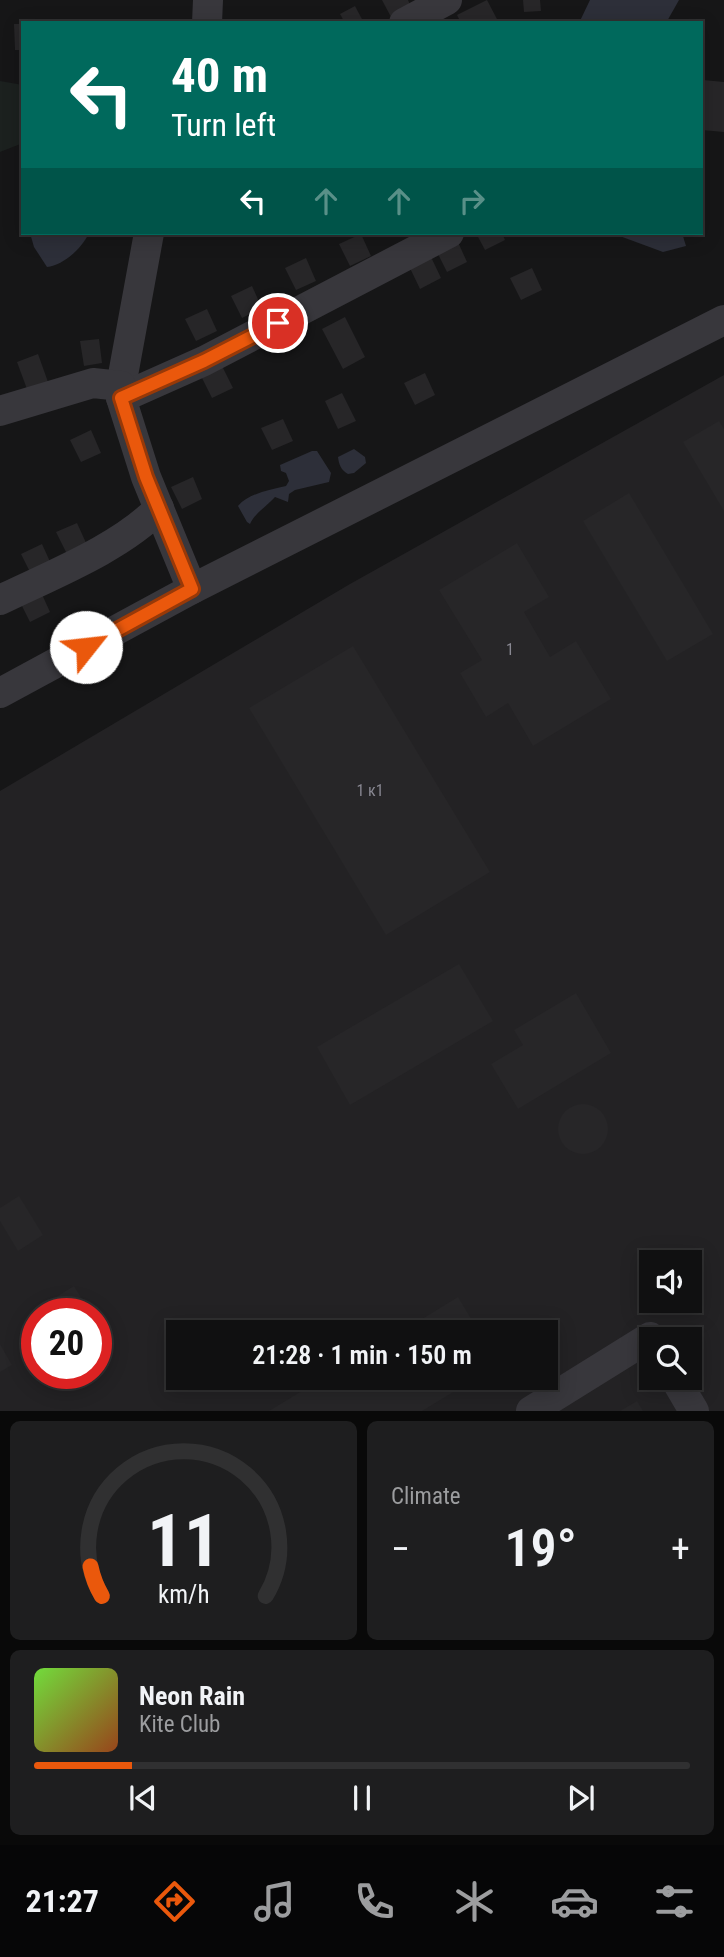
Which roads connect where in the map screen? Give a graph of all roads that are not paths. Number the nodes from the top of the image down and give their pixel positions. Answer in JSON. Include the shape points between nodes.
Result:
{"nodes":[{"id":1,"x":208,"y":0,"type":"edge"},
{"id":2,"x":447,"y":0,"type":"edge"},
{"id":3,"x":207,"y":21,"type":"edge"},
{"id":4,"x":408,"y":21,"type":"edge"},
{"id":5,"x":149,"y":235,"type":"edge"},
{"id":6,"x":445,"y":235,"type":"edge"},
{"id":7,"x":724,"y":320,"type":"edge"},
{"id":8,"x":121,"y":392,"type":"junction"},
{"id":9,"x":0,"y":411,"type":"edge"},
{"id":10,"x":159,"y":508,"type":"junction"},
{"id":11,"x":192,"y":589,"type":"junction"},
{"id":12,"x":0,"y":600,"type":"edge"},
{"id":13,"x":0,"y":693,"type":"edge"},
{"id":14,"x":639,"y":1343,"type":"edge"},
{"id":15,"x":682,"y":1390,"type":"edge"},
{"id":16,"x":531,"y":1411,"type":"edge"},
{"id":17,"x":694,"y":1411,"type":"edge"}],
"edges":[{"from":1,"to":3,"type":"lane"},
{"from":2,"to":4,"type":"lane"},
{"from":5,"to":8,"type":"lane"},
{"from":6,"to":8,"type":"lane","via":[[204,361]]},
{"from":7,"to":11,"type":"lane"},
{"from":8,"to":9,"type":"lane","via":[[93,383]]},
{"from":8,"to":10,"type":"lane"},
{"from":10,"to":11,"type":"lane"},
{"from":10,"to":12,"type":"lane","via":[[122,538]]},
{"from":11,"to":13,"type":"lane"},
{"from":14,"to":16,"type":"lane"},
{"from":15,"to":17,"type":"lane"}]}
